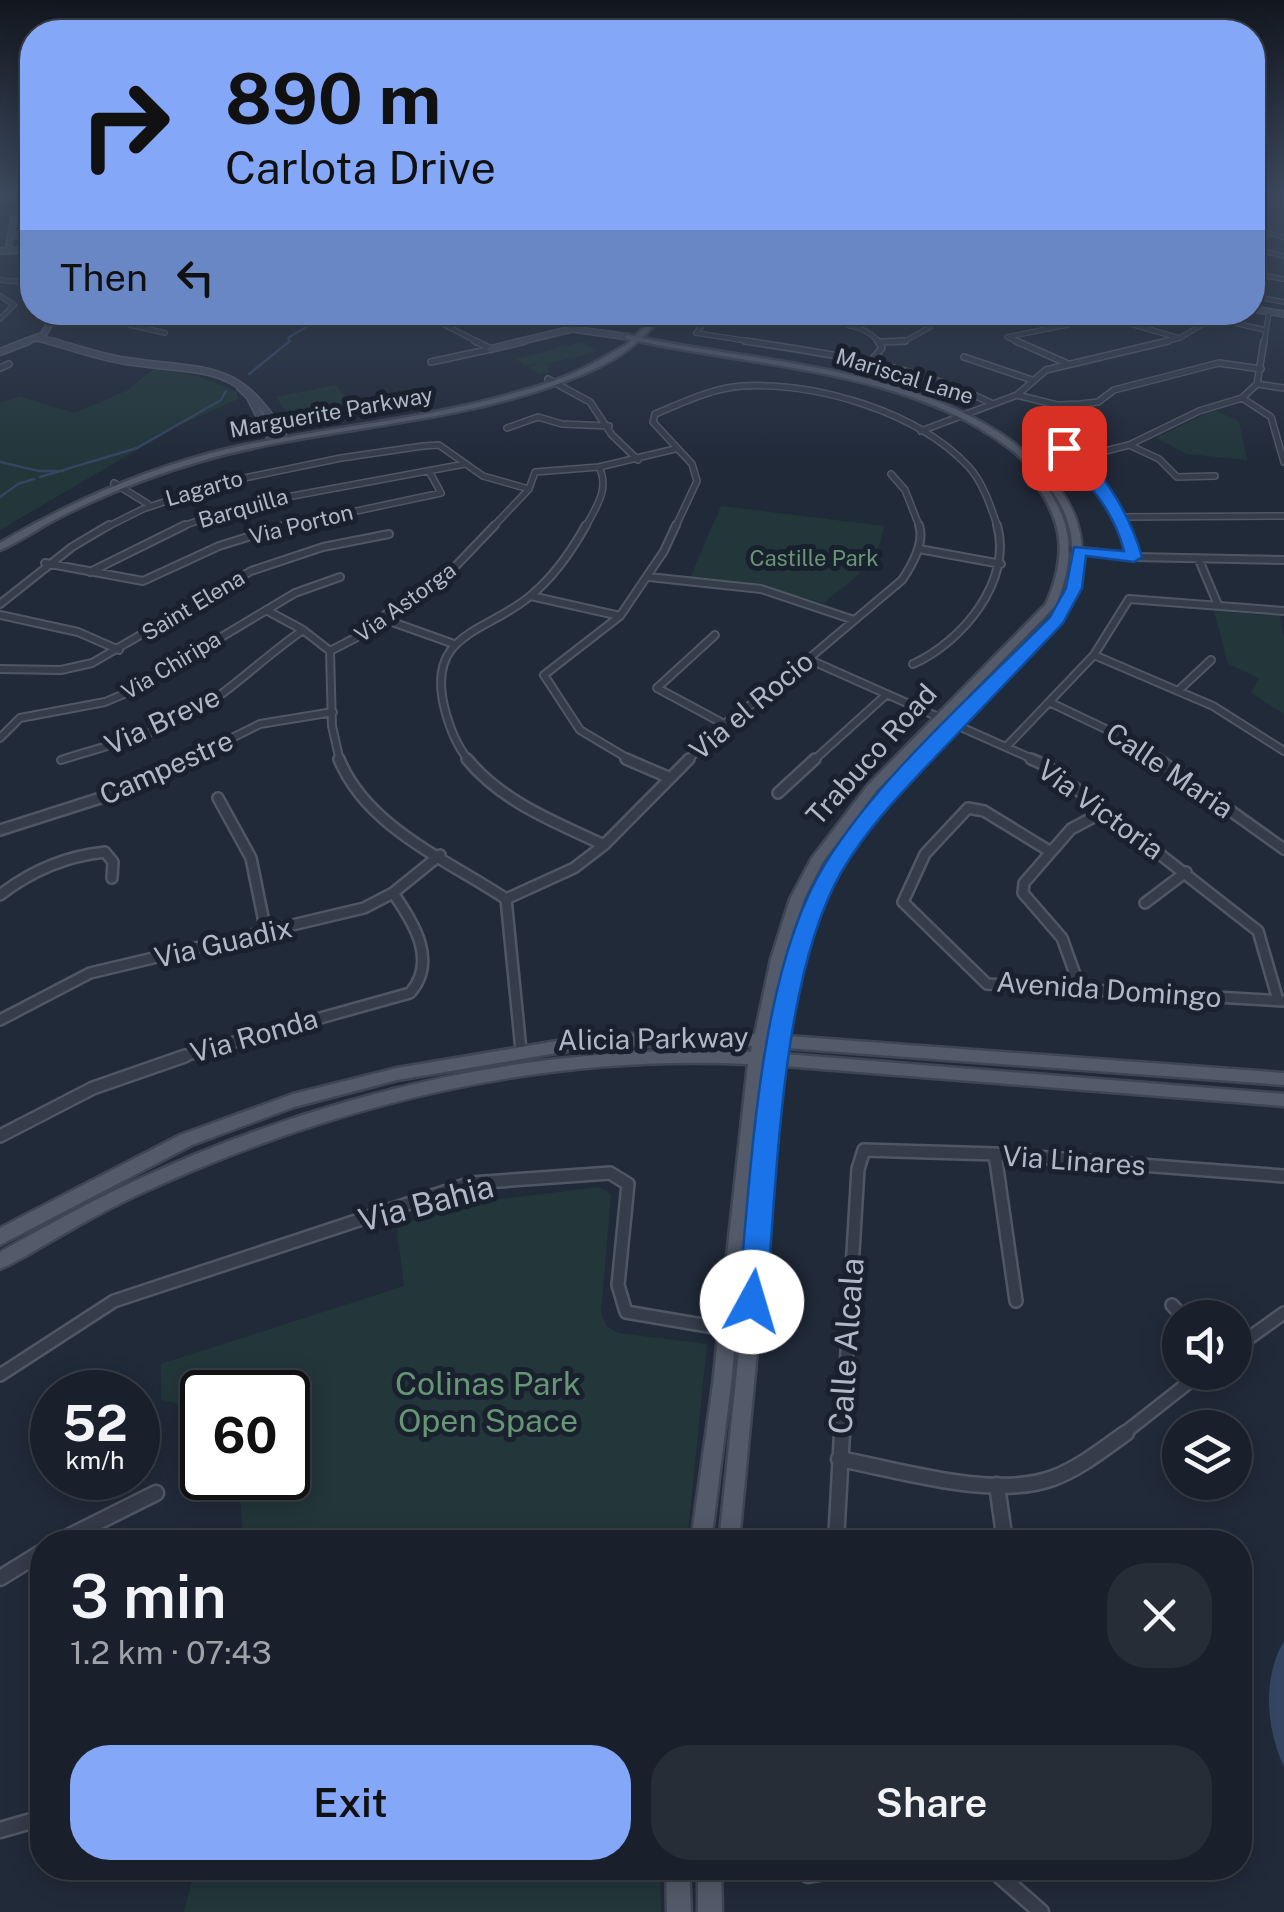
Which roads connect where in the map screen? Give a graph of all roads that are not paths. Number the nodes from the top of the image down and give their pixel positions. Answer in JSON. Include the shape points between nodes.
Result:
{"nodes":[{"id":1,"x":0,"y":296,"type":"edge"},
{"id":2,"x":1265,"y":313,"type":"edge"},
{"id":3,"x":1269,"y":314,"type":"junction"},
{"id":4,"x":1284,"y":316,"type":"edge"},
{"id":5,"x":0,"y":319,"type":"edge"},
{"id":6,"x":48,"y":325,"type":"edge"},
{"id":7,"x":134,"y":325,"type":"edge"},
{"id":8,"x":445,"y":325,"type":"edge"},
{"id":9,"x":644,"y":325,"type":"edge"},
{"id":10,"x":649,"y":325,"type":"edge"},
{"id":11,"x":702,"y":325,"type":"edge"},
{"id":12,"x":843,"y":325,"type":"edge"},
{"id":13,"x":1067,"y":325,"type":"edge"},
{"id":14,"x":1135,"y":325,"type":"edge"},
{"id":15,"x":1201,"y":325,"type":"edge"},
{"id":16,"x":1240,"y":325,"type":"edge"},
{"id":17,"x":143,"y":326,"type":"joint"},
{"id":18,"x":850,"y":326,"type":"joint"},
{"id":19,"x":930,"y":327,"type":"dead end"},
{"id":20,"x":1265,"y":330,"type":"junction"},
{"id":21,"x":166,"y":332,"type":"dead end"},
{"id":22,"x":1180,"y":338,"type":"junction"},
{"id":23,"x":34,"y":340,"type":"junction"},
{"id":24,"x":631,"y":340,"type":"junction"},
{"id":25,"x":882,"y":342,"type":"junction"},
{"id":26,"x":491,"y":349,"type":"junction"},
{"id":27,"x":0,"y":352,"type":"edge"},
{"id":28,"x":964,"y":357,"type":"dead end"},
{"id":29,"x":871,"y":361,"type":"junction"},
{"id":30,"x":431,"y":362,"type":"dead end"},
{"id":31,"x":9,"y":364,"type":"dead end"},
{"id":32,"x":1066,"y":364,"type":"junction"},
{"id":33,"x":176,"y":367,"type":"junction"},
{"id":34,"x":0,"y":368,"type":"edge"},
{"id":35,"x":1261,"y":369,"type":"junction"},
{"id":36,"x":551,"y":380,"type":"junction"},
{"id":37,"x":1032,"y":380,"type":"junction"},
{"id":38,"x":1257,"y":384,"type":"junction"},
{"id":39,"x":1284,"y":388,"type":"edge"},
{"id":40,"x":1018,"y":395,"type":"junction"},
{"id":41,"x":1242,"y":398,"type":"junction"},
{"id":42,"x":995,"y":404,"type":"junction"},
{"id":43,"x":1057,"y":405,"type":"junction"},
{"id":44,"x":651,"y":416,"type":"joint"},
{"id":45,"x":959,"y":417,"type":"junction"},
{"id":46,"x":608,"y":426,"type":"junction"},
{"id":47,"x":507,"y":428,"type":"dead end"},
{"id":48,"x":921,"y":431,"type":"junction"},
{"id":49,"x":284,"y":437,"type":"junction"},
{"id":50,"x":270,"y":439,"type":"junction"},
{"id":51,"x":438,"y":445,"type":"joint"},
{"id":52,"x":1129,"y":445,"type":"junction"},
{"id":53,"x":675,"y":449,"type":"junction"},
{"id":54,"x":1078,"y":458,"type":"junction"},
{"id":55,"x":638,"y":460,"type":"junction"},
{"id":56,"x":1284,"y":462,"type":"edge"},
{"id":57,"x":464,"y":464,"type":"junction"},
{"id":58,"x":599,"y":467,"type":"junction"},
{"id":59,"x":429,"y":471,"type":"junction"},
{"id":60,"x":892,"y":474,"type":"dead end"},
{"id":61,"x":1215,"y":476,"type":"dead end"},
{"id":62,"x":117,"y":485,"type":"junction"},
{"id":63,"x":529,"y":489,"type":"junction"},
{"id":64,"x":148,"y":504,"type":"junction"},
{"id":65,"x":1284,"y":516,"type":"edge"},
{"id":66,"x":1121,"y":518,"type":"junction"},
{"id":67,"x":389,"y":534,"type":"dead end"},
{"id":68,"x":0,"y":539,"type":"edge"},
{"id":69,"x":0,"y":547,"type":"edge"},
{"id":70,"x":920,"y":548,"type":"junction"},
{"id":71,"x":1073,"y":550,"type":"junction"},
{"id":72,"x":1134,"y":557,"type":"junction"},
{"id":73,"x":1198,"y":560,"type":"junction"},
{"id":74,"x":1284,"y":560,"type":"edge"},
{"id":75,"x":45,"y":563,"type":"junction"},
{"id":76,"x":1001,"y":564,"type":"junction"},
{"id":77,"x":90,"y":572,"type":"junction"},
{"id":78,"x":340,"y":577,"type":"dead end"},
{"id":79,"x":649,"y":577,"type":"junction"},
{"id":80,"x":531,"y":596,"type":"junction"},
{"id":81,"x":0,"y":604,"type":"edge"},
{"id":82,"x":1218,"y":605,"type":"junction"},
{"id":83,"x":266,"y":610,"type":"junction"},
{"id":84,"x":1284,"y":611,"type":"edge"},
{"id":85,"x":0,"y":615,"type":"edge"},
{"id":86,"x":620,"y":616,"type":"junction"},
{"id":87,"x":382,"y":618,"type":"junction"},
{"id":88,"x":854,"y":620,"type":"junction"},
{"id":89,"x":302,"y":630,"type":"junction"},
{"id":90,"x":714,"y":634,"type":"dead end"},
{"id":91,"x":454,"y":644,"type":"junction"},
{"id":92,"x":119,"y":650,"type":"junction"},
{"id":93,"x":330,"y":651,"type":"junction"},
{"id":94,"x":1094,"y":655,"type":"junction"},
{"id":95,"x":808,"y":658,"type":"junction"},
{"id":96,"x":1211,"y":660,"type":"dead end"},
{"id":97,"x":913,"y":664,"type":"dead end"},
{"id":98,"x":0,"y":669,"type":"edge"},
{"id":99,"x":1180,"y":689,"type":"junction"},
{"id":100,"x":887,"y":694,"type":"junction"},
{"id":101,"x":1049,"y":702,"type":"junction"},
{"id":102,"x":333,"y":712,"type":"junction"},
{"id":103,"x":948,"y":720,"type":"junction"},
{"id":104,"x":724,"y":724,"type":"junction"},
{"id":105,"x":0,"y":738,"type":"edge"},
{"id":106,"x":1008,"y":746,"type":"junction"},
{"id":107,"x":1284,"y":751,"type":"edge"},
{"id":108,"x":61,"y":760,"type":"dead end"},
{"id":109,"x":668,"y":777,"type":"junction"},
{"id":110,"x":778,"y":793,"type":"dead end"},
{"id":111,"x":218,"y":798,"type":"dead end"},
{"id":112,"x":1105,"y":811,"type":"junction"},
{"id":113,"x":0,"y":830,"type":"edge"},
{"id":114,"x":604,"y":845,"type":"junction"},
{"id":115,"x":1284,"y":849,"type":"edge"},
{"id":116,"x":1051,"y":852,"type":"junction"},
{"id":117,"x":440,"y":855,"type":"junction"},
{"id":118,"x":1186,"y":872,"type":"junction"},
{"id":119,"x":112,"y":878,"type":"dead end"},
{"id":120,"x":394,"y":893,"type":"junction"},
{"id":121,"x":0,"y":894,"type":"edge"},
{"id":122,"x":506,"y":900,"type":"junction"},
{"id":123,"x":1145,"y":903,"type":"dead end"},
{"id":124,"x":266,"y":932,"type":"junction"},
{"id":125,"x":1080,"y":988,"type":"junction"},
{"id":126,"x":1281,"y":1001,"type":"edge"},
{"id":127,"x":0,"y":1020,"type":"edge"},
{"id":128,"x":760,"y":1040,"type":"junction"},
{"id":129,"x":780,"y":1042,"type":"junction"},
{"id":130,"x":521,"y":1050,"type":"junction"},
{"id":131,"x":758,"y":1060,"type":"junction"},
{"id":132,"x":778,"y":1060,"type":"junction"},
{"id":133,"x":522,"y":1068,"type":"junction"},
{"id":134,"x":1284,"y":1078,"type":"edge"},
{"id":135,"x":1284,"y":1100,"type":"edge"},
{"id":136,"x":0,"y":1136,"type":"edge"},
{"id":137,"x":864,"y":1150,"type":"joint"},
{"id":138,"x":995,"y":1154,"type":"junction"},
{"id":139,"x":1284,"y":1176,"type":"edge"},
{"id":140,"x":0,"y":1237,"type":"edge"},
{"id":141,"x":0,"y":1261,"type":"edge"},
{"id":142,"x":1016,"y":1301,"type":"dead end"},
{"id":143,"x":1284,"y":1312,"type":"edge"},
{"id":144,"x":726,"y":1330,"type":"junction"},
{"id":145,"x":749,"y":1332,"type":"junction"},
{"id":146,"x":1252,"y":1336,"type":"edge"},
{"id":147,"x":0,"y":1375,"type":"edge"},
{"id":148,"x":1178,"y":1390,"type":"edge"},
{"id":149,"x":838,"y":1458,"type":"junction"},
{"id":150,"x":997,"y":1486,"type":"junction"},
{"id":151,"x":142,"y":1500,"type":"edge"},
{"id":152,"x":82,"y":1530,"type":"edge"},
{"id":153,"x":702,"y":1530,"type":"edge"},
{"id":154,"x":730,"y":1530,"type":"edge"},
{"id":155,"x":836,"y":1530,"type":"edge"},
{"id":156,"x":1003,"y":1530,"type":"edge"},
{"id":157,"x":30,"y":1559,"type":"edge"},
{"id":158,"x":0,"y":1578,"type":"edge"},
{"id":159,"x":30,"y":1821,"type":"edge"},
{"id":160,"x":0,"y":1830,"type":"edge"},
{"id":161,"x":678,"y":1880,"type":"edge"},
{"id":162,"x":710,"y":1880,"type":"edge"},
{"id":163,"x":1005,"y":1880,"type":"edge"},
{"id":164,"x":679,"y":1912,"type":"edge"},
{"id":165,"x":710,"y":1912,"type":"edge"},
{"id":166,"x":1041,"y":1912,"type":"edge"}],
"edges":[{"from":1,"to":5,"type":"street","via":[[14,306]]},
{"from":2,"to":3,"type":"street"},
{"from":3,"to":4,"type":"street"},
{"from":3,"to":20,"type":"street"},
{"from":6,"to":23,"type":"street"},
{"from":7,"to":17,"type":"street"},
{"from":8,"to":26,"type":"street"},
{"from":9,"to":24,"type":"main road","name":"Marguerite Parkway"},
{"from":10,"to":24,"type":"main road","name":"Marguerite Parkway"},
{"from":11,"to":29,"type":"street","name":"Mariscal Lane","via":[[696,333]]},
{"from":12,"to":18,"type":"street"},
{"from":13,"to":32,"type":"street","via":[[1008,337]]},
{"from":14,"to":22,"type":"street"},
{"from":15,"to":22,"type":"street"},
{"from":16,"to":20,"type":"street"},
{"from":17,"to":21,"type":"street"},
{"from":18,"to":25,"type":"street"},
{"from":19,"to":25,"type":"street","via":[[905,341]]},
{"from":20,"to":35,"type":"street"},
{"from":22,"to":32,"type":"street"},
{"from":23,"to":27,"type":"street"},
{"from":23,"to":33,"type":"street","via":[[108,362]]},
{"from":24,"to":26,"type":"street","via":[[549,334]]},
{"from":24,"to":36,"type":"main road","name":"Marguerite Parkway"},
{"from":24,"to":45,"type":"main road","via":[[845,381]]},
{"from":25,"to":29,"type":"street"},
{"from":26,"to":30,"type":"street"},
{"from":28,"to":37,"type":"street"},
{"from":29,"to":42,"type":"street","name":"Mariscal Lane"},
{"from":31,"to":34,"type":"street"},
{"from":32,"to":37,"type":"street"},
{"from":33,"to":49,"type":"street","via":[[253,388]]},
{"from":33,"to":50,"type":"street","via":[[246,390]]},
{"from":35,"to":38,"type":"street"},
{"from":35,"to":43,"type":"street","via":[[1219,362],[1114,390],[1098,402]]},
{"from":36,"to":46,"type":"street","via":[[590,402]]},
{"from":36,"to":49,"type":"main road","name":"Marguerite Parkway","via":[[470,406]]},
{"from":37,"to":40,"type":"street"},
{"from":38,"to":39,"type":"street"},
{"from":38,"to":41,"type":"street"},
{"from":40,"to":42,"type":"street"},
{"from":40,"to":43,"type":"street"},
{"from":41,"to":52,"type":"street","via":[[1200,410]]},
{"from":41,"to":56,"type":"street","via":[[1271,417]]},
{"from":42,"to":45,"type":"street"},
{"from":43,"to":54,"type":"street","via":[[1056,417],[1041,429]]},
{"from":44,"to":48,"type":"street","via":[[743,386],[837,399]]},
{"from":44,"to":53,"type":"street"},
{"from":45,"to":48,"type":"street"},
{"from":45,"to":71,"type":"main road","via":[[1035,478]]},
{"from":46,"to":47,"type":"street","via":[[538,417]]},
{"from":46,"to":55,"type":"street"},
{"from":48,"to":76,"type":"street","via":[[978,478],[998,525]]},
{"from":49,"to":50,"type":"main road","name":"Marguerite Parkway"},
{"from":50,"to":62,"type":"main road","name":"Marguerite Parkway","via":[[170,463]]},
{"from":51,"to":57,"type":"street"},
{"from":51,"to":64,"type":"street","name":"Lagarto","via":[[228,480]]},
{"from":52,"to":54,"type":"street"},
{"from":52,"to":61,"type":"street","via":[[1159,458],[1177,477]]},
{"from":53,"to":55,"type":"street","name":"Via Astorga"},
{"from":53,"to":79,"type":"street","via":[[690,460],[697,480]]},
{"from":54,"to":66,"type":"street"},
{"from":55,"to":58,"type":"street","name":"Via Astorga"},
{"from":57,"to":59,"type":"street","name":"Barquilla"},
{"from":57,"to":63,"type":"street"},
{"from":58,"to":63,"type":"street","name":"Via Astorga","via":[[538,470]]},
{"from":58,"to":80,"type":"street","via":[[606,481],[599,502],[572,548]]},
{"from":59,"to":77,"type":"street","name":"Barquilla","via":[[244,504],[160,535]]},
{"from":59,"to":77,"type":"street","name":"Via Porton","via":[[437,494],[282,526],[201,553],[144,582]]},
{"from":60,"to":70,"type":"street","via":[[921,529]]},
{"from":62,"to":64,"type":"street"},
{"from":62,"to":68,"type":"main road","name":"Marguerite Parkway"},
{"from":62,"to":69,"type":"main road","name":"Marguerite Parkway"},
{"from":63,"to":87,"type":"street","name":"Via Astorga","via":[[451,571]]},
{"from":64,"to":75,"type":"street","name":"Lagarto"},
{"from":65,"to":66,"type":"street"},
{"from":66,"to":72,"type":"street"},
{"from":67,"to":92,"type":"street","name":"Saint Elena","via":[[251,571]]},
{"from":70,"to":76,"type":"street"},
{"from":70,"to":88,"type":"street","name":"Via el Rocio","via":[[908,574]]},
{"from":71,"to":72,"type":"street"},
{"from":71,"to":103,"type":"main road","name":"Trabuco Road","via":[[1051,606]]},
{"from":72,"to":73,"type":"street"},
{"from":73,"to":74,"type":"street"},
{"from":73,"to":82,"type":"street"},
{"from":75,"to":77,"type":"street"},
{"from":75,"to":81,"type":"street","name":"Lagarto"},
{"from":76,"to":97,"type":"street","via":[[980,607]]},
{"from":78,"to":83,"type":"street","name":"Via Chiripa"},
{"from":79,"to":86,"type":"street"},
{"from":79,"to":88,"type":"street","via":[[761,589]]},
{"from":80,"to":86,"type":"street"},
{"from":80,"to":91,"type":"street"},
{"from":82,"to":84,"type":"street"},
{"from":82,"to":94,"type":"street","via":[[1128,599]]},
{"from":83,"to":89,"type":"street"},
{"from":83,"to":105,"type":"street","name":"Via Chiripa","via":[[131,692],[20,718]]},
{"from":85,"to":92,"type":"street","via":[[78,632]]},
{"from":86,"to":109,"type":"street","via":[[544,675],[580,733]]},
{"from":87,"to":91,"type":"street"},
{"from":87,"to":93,"type":"street","name":"Via Astorga"},
{"from":88,"to":95,"type":"street","name":"Via el Rocio"},
{"from":89,"to":93,"type":"street"},
{"from":89,"to":108,"type":"street","name":"Via Breve","via":[[210,703]]},
{"from":90,"to":104,"type":"street","via":[[657,688]]},
{"from":91,"to":114,"type":"street","via":[[441,668],[441,690],[446,726],[464,760],[508,799]]},
{"from":92,"to":98,"type":"street","name":"Saint Elena","via":[[62,670]]},
{"from":93,"to":102,"type":"street"},
{"from":94,"to":99,"type":"street"},
{"from":94,"to":101,"type":"street"},
{"from":95,"to":100,"type":"street","name":"Via Victoria"},
{"from":95,"to":104,"type":"street","name":"Via el Rocio"},
{"from":96,"to":99,"type":"street"},
{"from":99,"to":107,"type":"street"},
{"from":100,"to":103,"type":"street","name":"Via Victoria"},
{"from":100,"to":110,"type":"street"},
{"from":101,"to":106,"type":"street"},
{"from":101,"to":115,"type":"street","name":"Calle Maria","via":[[1144,747]]},
{"from":102,"to":113,"type":"street","name":"Campestre","via":[[260,724],[135,787]]},
{"from":102,"to":117,"type":"street","via":[[346,778],[401,833]]},
{"from":103,"to":106,"type":"street","name":"Via Victoria"},
{"from":103,"to":128,"type":"main road","name":"Trabuco Road","via":[[872,788],[817,861],[796,898]]},
{"from":103,"to":129,"type":"main road","name":"Trabuco Road","via":[[833,868],[797,958]]},
{"from":104,"to":109,"type":"street","name":"Via el Rocio"},
{"from":106,"to":112,"type":"street","name":"Via Victoria","via":[[1047,766]]},
{"from":109,"to":114,"type":"street","name":"Via el Rocio"},
{"from":111,"to":124,"type":"street","via":[[251,858]]},
{"from":112,"to":116,"type":"street","via":[[1071,829]]},
{"from":112,"to":118,"type":"street","name":"Via Victoria"},
{"from":114,"to":122,"type":"street","name":"Via el Rocio","via":[[574,868]]},
{"from":116,"to":125,"type":"street","via":[[1023,893],[1062,938]]},
{"from":116,"to":125,"type":"street","name":"Avenida Domingo","via":[[984,811],[964,809],[925,854],[903,898],[987,984]]},
{"from":117,"to":120,"type":"street","name":"Via Guadix"},
{"from":117,"to":122,"type":"street"},
{"from":118,"to":123,"type":"street"},
{"from":118,"to":126,"type":"street","name":"Via Victoria","via":[[1258,931]]},
{"from":119,"to":121,"type":"street","via":[[113,862],[105,852],[92,853],[30,874]]},
{"from":120,"to":124,"type":"street","name":"Via Guadix","via":[[364,908]]},
{"from":120,"to":136,"type":"street","name":"Via Ronda","via":[[420,938],[423,973],[410,994],[221,1042],[94,1088]]},
{"from":122,"to":130,"type":"street"},
{"from":124,"to":127,"type":"street","name":"Via Guadix","via":[[90,973]]},
{"from":125,"to":126,"type":"street","name":"Avenida Domingo"},
{"from":128,"to":129,"type":"main road","name":"Alicia Parkway"},
{"from":128,"to":130,"type":"main road","name":"Alicia Parkway","via":[[598,1040]]},
{"from":128,"to":131,"type":"main road","name":"Trabuco Road"},
{"from":129,"to":132,"type":"main road","name":"Trabuco Road"},
{"from":129,"to":134,"type":"main road","name":"Alicia Parkway"},
{"from":130,"to":133,"type":"main road"},
{"from":130,"to":140,"type":"main road","name":"Alicia Parkway","via":[[380,1078],[186,1140]]},
{"from":131,"to":132,"type":"main road","name":"Alicia Parkway"},
{"from":131,"to":133,"type":"main road","name":"Alicia Parkway","via":[[632,1058]]},
{"from":131,"to":144,"type":"main road","name":"Trabuco Road"},
{"from":132,"to":135,"type":"main road","name":"Alicia Parkway"},
{"from":132,"to":145,"type":"main road","name":"Trabuco Road"},
{"from":133,"to":141,"type":"main road","name":"Alicia Parkway","via":[[403,1092],[249,1140],[78,1214]]},
{"from":137,"to":138,"type":"street","name":"Via Linares"},
{"from":137,"to":149,"type":"street","name":"Calle Alcala"},
{"from":138,"to":139,"type":"street","name":"Via Linares"},
{"from":138,"to":142,"type":"street"},
{"from":143,"to":146,"type":"street"},
{"from":144,"to":145,"type":"street","name":"Via Bahia"},
{"from":144,"to":147,"type":"street","name":"Via Bahia","via":[[626,1312],[618,1285],[628,1184],[610,1173],[471,1183],[114,1302]]},
{"from":144,"to":153,"type":"main road","name":"Trabuco Road"},
{"from":145,"to":154,"type":"main road","name":"Trabuco Road"},
{"from":148,"to":150,"type":"street","via":[[1053,1478]]},
{"from":149,"to":150,"type":"street"},
{"from":149,"to":155,"type":"street","name":"Calle Alcala"},
{"from":150,"to":156,"type":"street"},
{"from":151,"to":152,"type":"street"},
{"from":157,"to":158,"type":"street"},
{"from":159,"to":160,"type":"street"},
{"from":161,"to":164,"type":"main road"},
{"from":162,"to":165,"type":"main road"},
{"from":163,"to":166,"type":"street"}]}
